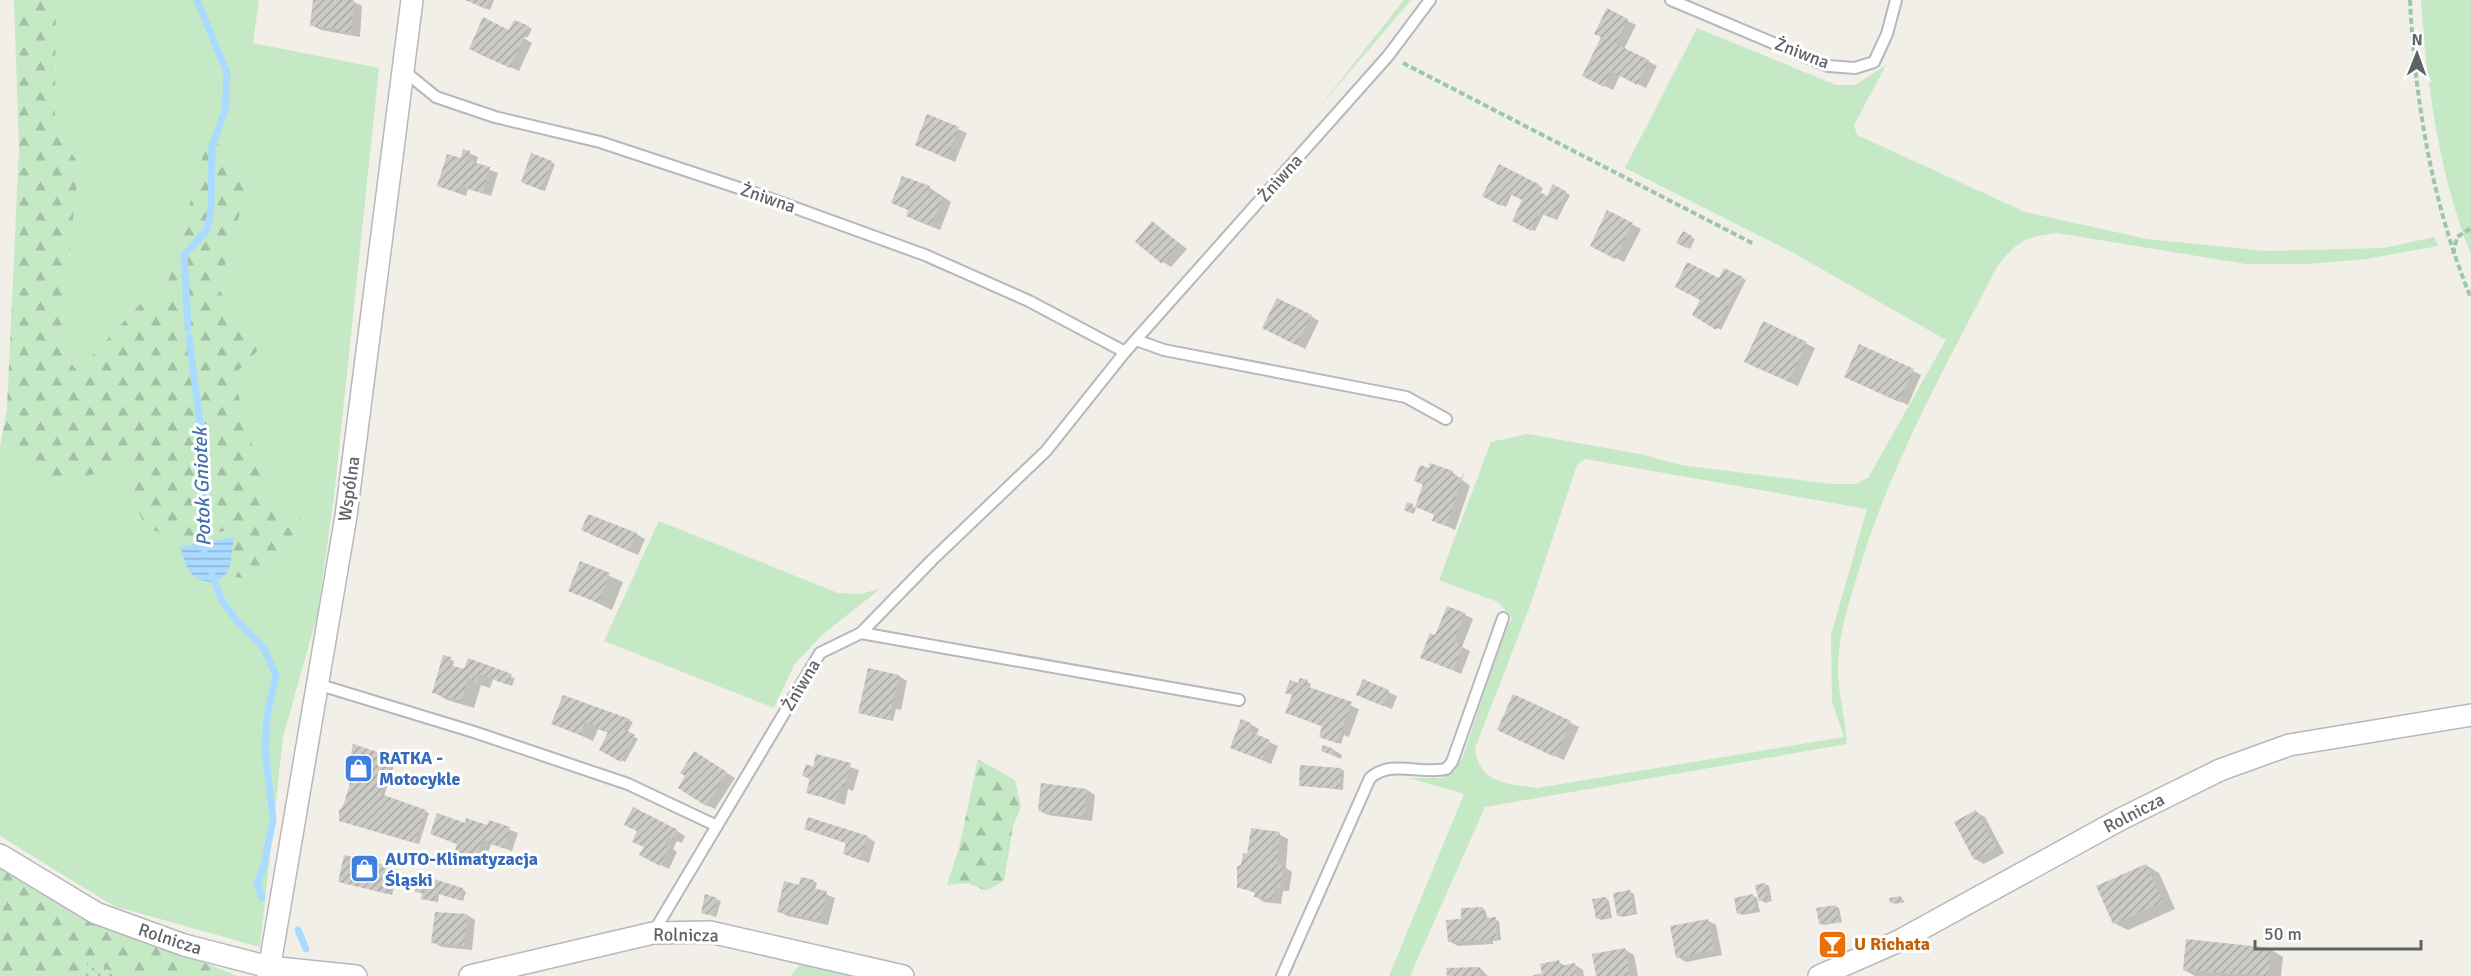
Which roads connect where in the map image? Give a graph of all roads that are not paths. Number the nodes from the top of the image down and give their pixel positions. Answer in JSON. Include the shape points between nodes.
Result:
{"nodes":[{"id":1,"x":412,"y":0,"type":"edge"},
{"id":2,"x":1430,"y":0,"type":"edge"},
{"id":3,"x":1671,"y":0,"type":"edge"},
{"id":4,"x":1896,"y":0,"type":"edge"},
{"id":5,"x":403,"y":70,"type":"junction"},
{"id":6,"x":1136,"y":340,"type":"junction"},
{"id":7,"x":1125,"y":352,"type":"junction"},
{"id":8,"x":1446,"y":419,"type":"dead end"},
{"id":9,"x":1503,"y":618,"type":"dead end"},
{"id":10,"x":861,"y":633,"type":"junction"},
{"id":11,"x":317,"y":684,"type":"junction"},
{"id":12,"x":1239,"y":700,"type":"dead end"},
{"id":13,"x":2471,"y":715,"type":"edge"},
{"id":14,"x":717,"y":826,"type":"junction"},
{"id":15,"x":0,"y":855,"type":"edge"},
{"id":16,"x":653,"y":933,"type":"junction"},
{"id":17,"x":268,"y":971,"type":"edge"},
{"id":18,"x":356,"y":976,"type":"edge"},
{"id":19,"x":470,"y":976,"type":"edge"},
{"id":20,"x":903,"y":976,"type":"edge"},
{"id":21,"x":1282,"y":976,"type":"edge"},
{"id":22,"x":1819,"y":976,"type":"edge"}],
"edges":[{"from":1,"to":5,"type":"street","name":"Wspólna"},
{"from":2,"to":6,"type":"lane","name":"Żniwna","via":[[1388,56]]},
{"from":3,"to":4,"type":"lane","name":"Żniwna","via":[[1828,66],[1855,68],[1874,62]]},
{"from":5,"to":7,"type":"lane","name":"Żniwna","via":[[436,97],[495,117],[612,146],[925,255],[1029,301]]},
{"from":5,"to":11,"type":"street","name":"Wspólna","via":[[346,516]]},
{"from":6,"to":7,"type":"lane","name":"Żniwna"},
{"from":6,"to":8,"type":"lane","via":[[1164,350],[1407,397]]},
{"from":7,"to":10,"type":"lane","name":"Żniwna","via":[[1046,451]]},
{"from":9,"to":21,"type":"lane","via":[[1452,762],[1446,770],[1430,773],[1380,769],[1370,778]]},
{"from":10,"to":12,"type":"lane"},
{"from":10,"to":14,"type":"lane","name":"Żniwna","via":[[820,653]]},
{"from":11,"to":14,"type":"lane","via":[[628,784]]},
{"from":11,"to":17,"type":"street","name":"Wspólna"},
{"from":13,"to":22,"type":"street","name":"Rolnicza","via":[[2289,745],[2220,770],[2121,819],[1899,942]]},
{"from":14,"to":16,"type":"lane","name":"Żniwna"},
{"from":15,"to":17,"type":"street","name":"Rolnicza","via":[[96,913]]},
{"from":16,"to":19,"type":"street","name":"Rolnicza"},
{"from":16,"to":20,"type":"street","name":"Rolnicza","via":[[710,932]]},
{"from":17,"to":18,"type":"street","name":"Rolnicza"}]}
